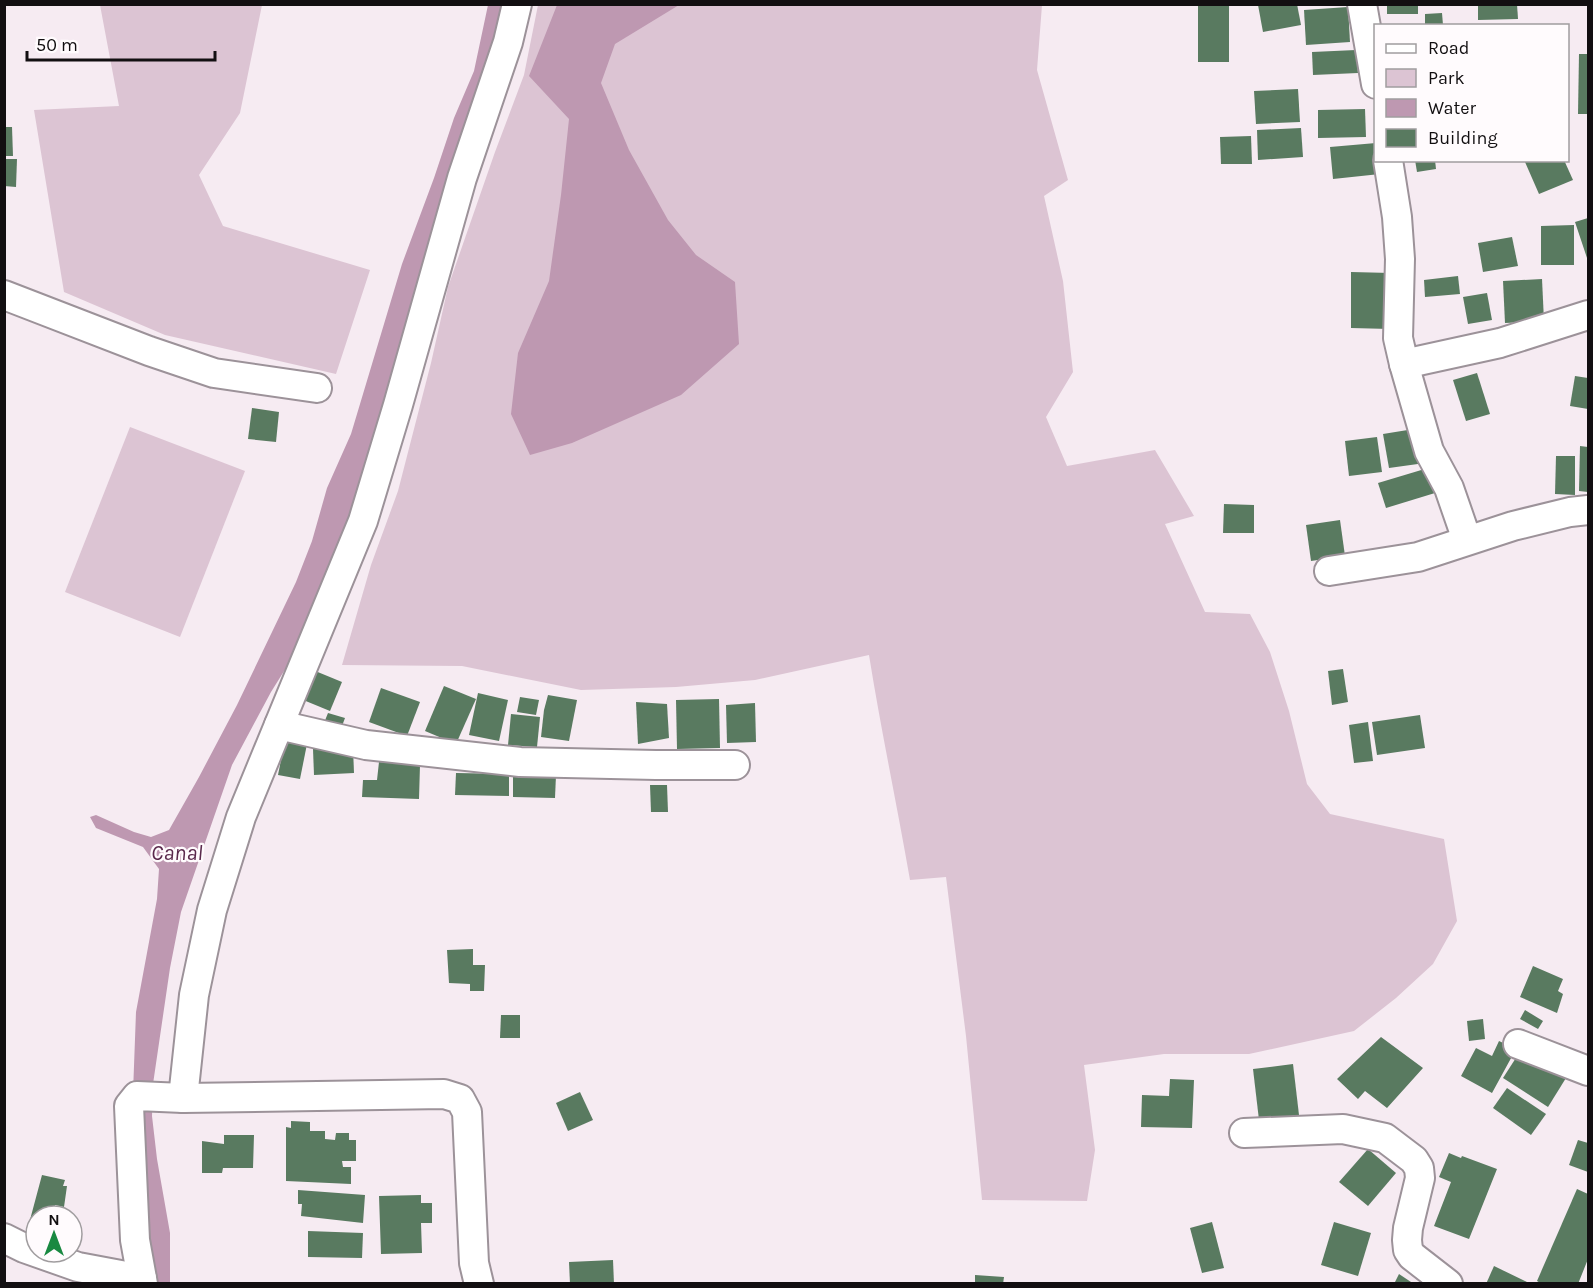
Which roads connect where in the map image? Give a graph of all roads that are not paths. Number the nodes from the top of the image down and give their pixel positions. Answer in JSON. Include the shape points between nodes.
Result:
{"nodes":[{"id":1,"x":517,"y":4,"type":"edge"},
{"id":2,"x":1362,"y":4,"type":"edge"},
{"id":3,"x":1374,"y":73,"type":"edge"},
{"id":4,"x":1388,"y":162,"type":"edge"},
{"id":5,"x":4,"y":295,"type":"edge"},
{"id":6,"x":1588,"y":315,"type":"edge"},
{"id":7,"x":1404,"y":364,"type":"junction"},
{"id":8,"x":317,"y":388,"type":"dead end"},
{"id":9,"x":1588,"y":510,"type":"edge"},
{"id":10,"x":1467,"y":540,"type":"junction"},
{"id":11,"x":1329,"y":571,"type":"dead end"},
{"id":12,"x":279,"y":725,"type":"junction"},
{"id":13,"x":735,"y":765,"type":"dead end"},
{"id":14,"x":1518,"y":1044,"type":"dead end"},
{"id":15,"x":1588,"y":1071,"type":"edge"},
{"id":16,"x":161,"y":1097,"type":"junction"},
{"id":17,"x":1244,"y":1133,"type":"dead end"},
{"id":18,"x":4,"y":1238,"type":"edge"},
{"id":19,"x":143,"y":1281,"type":"edge"},
{"id":20,"x":478,"y":1284,"type":"edge"},
{"id":21,"x":1448,"y":1284,"type":"edge"}],
"edges":[{"from":1,"to":12,"type":"street","via":[[363,520]]},
{"from":2,"to":3,"type":"street"},
{"from":4,"to":7,"type":"street","via":[[1397,217],[1398,338]]},
{"from":5,"to":8,"type":"street","via":[[214,373]]},
{"from":6,"to":7,"type":"street","via":[[1500,343]]},
{"from":7,"to":10,"type":"street","via":[[1429,451],[1449,488]]},
{"from":9,"to":10,"type":"street","via":[[1513,525]]},
{"from":10,"to":11,"type":"street","via":[[1418,557]]},
{"from":12,"to":13,"type":"street","via":[[366,745],[520,762]]},
{"from":12,"to":16,"type":"street","via":[[241,817],[212,910],[194,995]]},
{"from":14,"to":15,"type":"street"},
{"from":16,"to":19,"type":"street","via":[[129,1106],[135,1240]]},
{"from":16,"to":20,"type":"street","via":[[444,1094],[460,1099],[467,1112]]},
{"from":17,"to":21,"type":"street","via":[[1343,1129],[1385,1138],[1419,1168],[1408,1250]]},
{"from":18,"to":19,"type":"street","via":[[78,1267]]}]}
